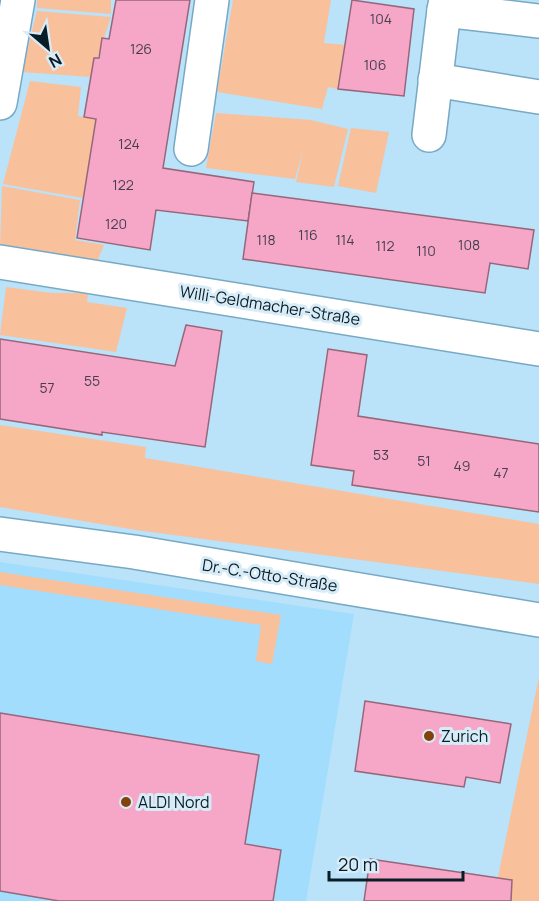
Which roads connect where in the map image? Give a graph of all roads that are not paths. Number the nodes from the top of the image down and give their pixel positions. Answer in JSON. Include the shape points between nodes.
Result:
{"nodes":[{"id":1,"x":212,"y":0,"type":"edge"},
{"id":2,"x":445,"y":5,"type":"edge"},
{"id":3,"x":10,"y":19,"type":"edge"},
{"id":4,"x":539,"y":21,"type":"edge"},
{"id":5,"x":435,"y":80,"type":"junction"},
{"id":6,"x":539,"y":97,"type":"edge"},
{"id":7,"x":0,"y":103,"type":"edge"},
{"id":8,"x":429,"y":135,"type":"dead end"},
{"id":9,"x":191,"y":149,"type":"dead end"},
{"id":10,"x":0,"y":262,"type":"edge"},
{"id":11,"x":539,"y":349,"type":"edge"},
{"id":12,"x":0,"y":534,"type":"edge"},
{"id":13,"x":539,"y":620,"type":"edge"}],
"edges":[{"from":1,"to":9,"type":"street"},
{"from":2,"to":4,"type":"street"},
{"from":2,"to":5,"type":"street"},
{"from":3,"to":7,"type":"street"},
{"from":5,"to":6,"type":"street"},
{"from":5,"to":8,"type":"street"},
{"from":10,"to":11,"type":"street","name":"Willi-Geldmacher-Straße"},
{"from":12,"to":13,"type":"street","name":"Dr.-C.-Otto-Straße","via":[[134,552]]}]}
